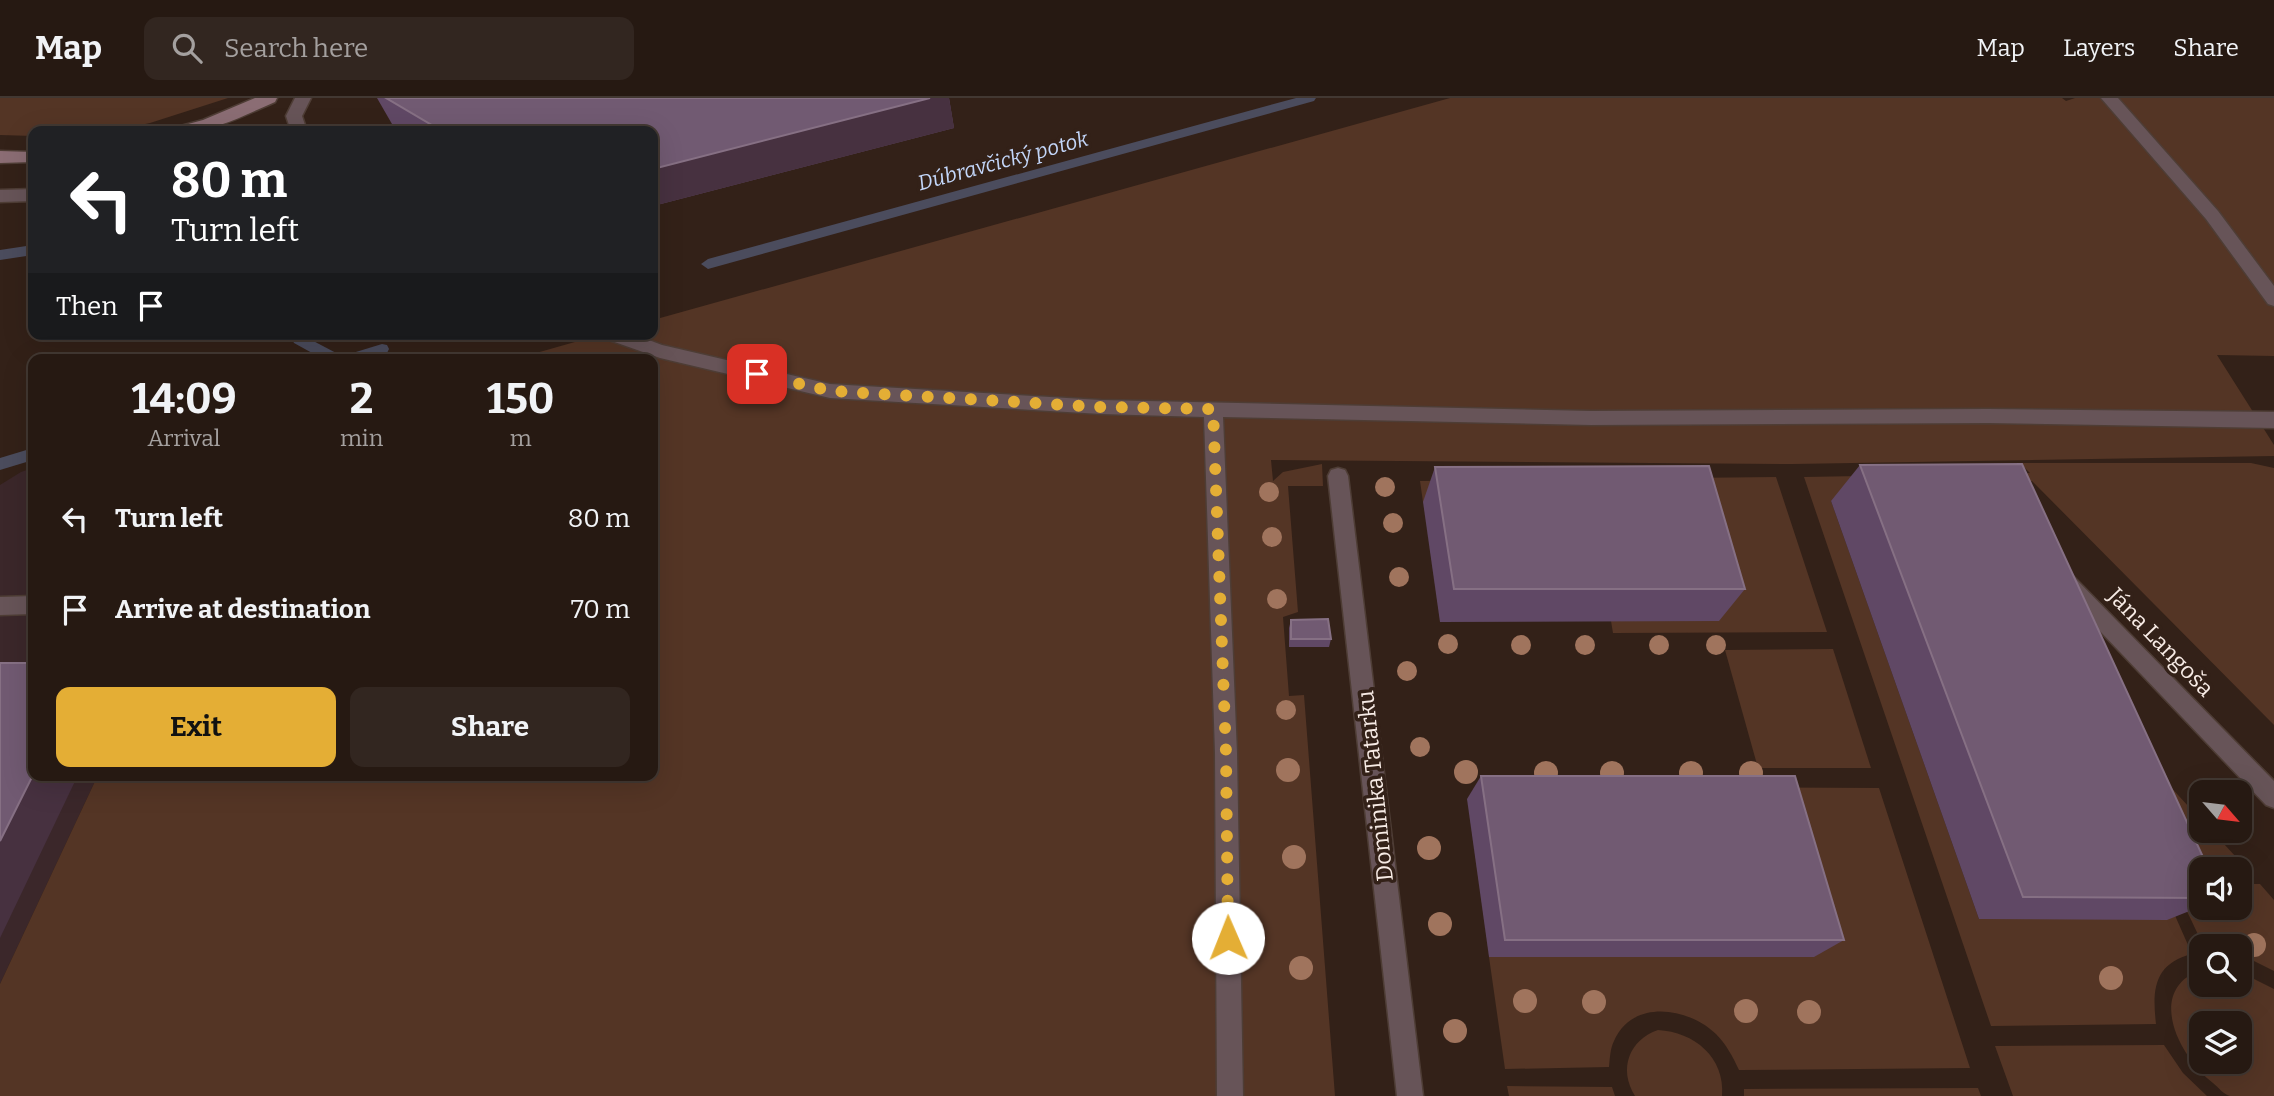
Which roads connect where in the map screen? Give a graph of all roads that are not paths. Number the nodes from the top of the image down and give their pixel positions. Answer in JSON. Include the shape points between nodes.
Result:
{"nodes":[{"id":1,"x":269,"y":98,"type":"edge"},
{"id":2,"x":303,"y":98,"type":"edge"},
{"id":3,"x":2109,"y":98,"type":"edge"},
{"id":4,"x":202,"y":126,"type":"edge"},
{"id":5,"x":297,"y":126,"type":"edge"},
{"id":6,"x":0,"y":157,"type":"edge"},
{"id":7,"x":28,"y":157,"type":"edge"},
{"id":8,"x":28,"y":195,"type":"edge"},
{"id":9,"x":0,"y":196,"type":"edge"},
{"id":10,"x":2274,"y":299,"type":"edge"},
{"id":11,"x":629,"y":340,"type":"edge"},
{"id":12,"x":1213,"y":409,"type":"junction"},
{"id":13,"x":2274,"y":420,"type":"edge"},
{"id":14,"x":1338,"y":476,"type":"dead end"},
{"id":15,"x":2054,"y":569,"type":"edge"},
{"id":16,"x":28,"y":605,"type":"edge"},
{"id":17,"x":0,"y":606,"type":"edge"},
{"id":18,"x":2274,"y":797,"type":"edge"},
{"id":19,"x":1230,"y":1096,"type":"edge"},
{"id":20,"x":1409,"y":1096,"type":"edge"}],
"edges":[{"from":1,"to":4,"type":"main road"},
{"from":2,"to":5,"type":"street","via":[[294,116]]},
{"from":3,"to":10,"type":"street","via":[[2212,215]]},
{"from":6,"to":7,"type":"main road"},
{"from":8,"to":9,"type":"street"},
{"from":11,"to":12,"type":"street","via":[[831,391]]},
{"from":12,"to":13,"type":"street","via":[[1591,418]]},
{"from":12,"to":19,"type":"street","via":[[1226,753]]},
{"from":14,"to":20,"type":"street","name":"Dominika Tatarku"},
{"from":15,"to":18,"type":"street","name":"Jána Langoša"},
{"from":16,"to":17,"type":"street"}]}
